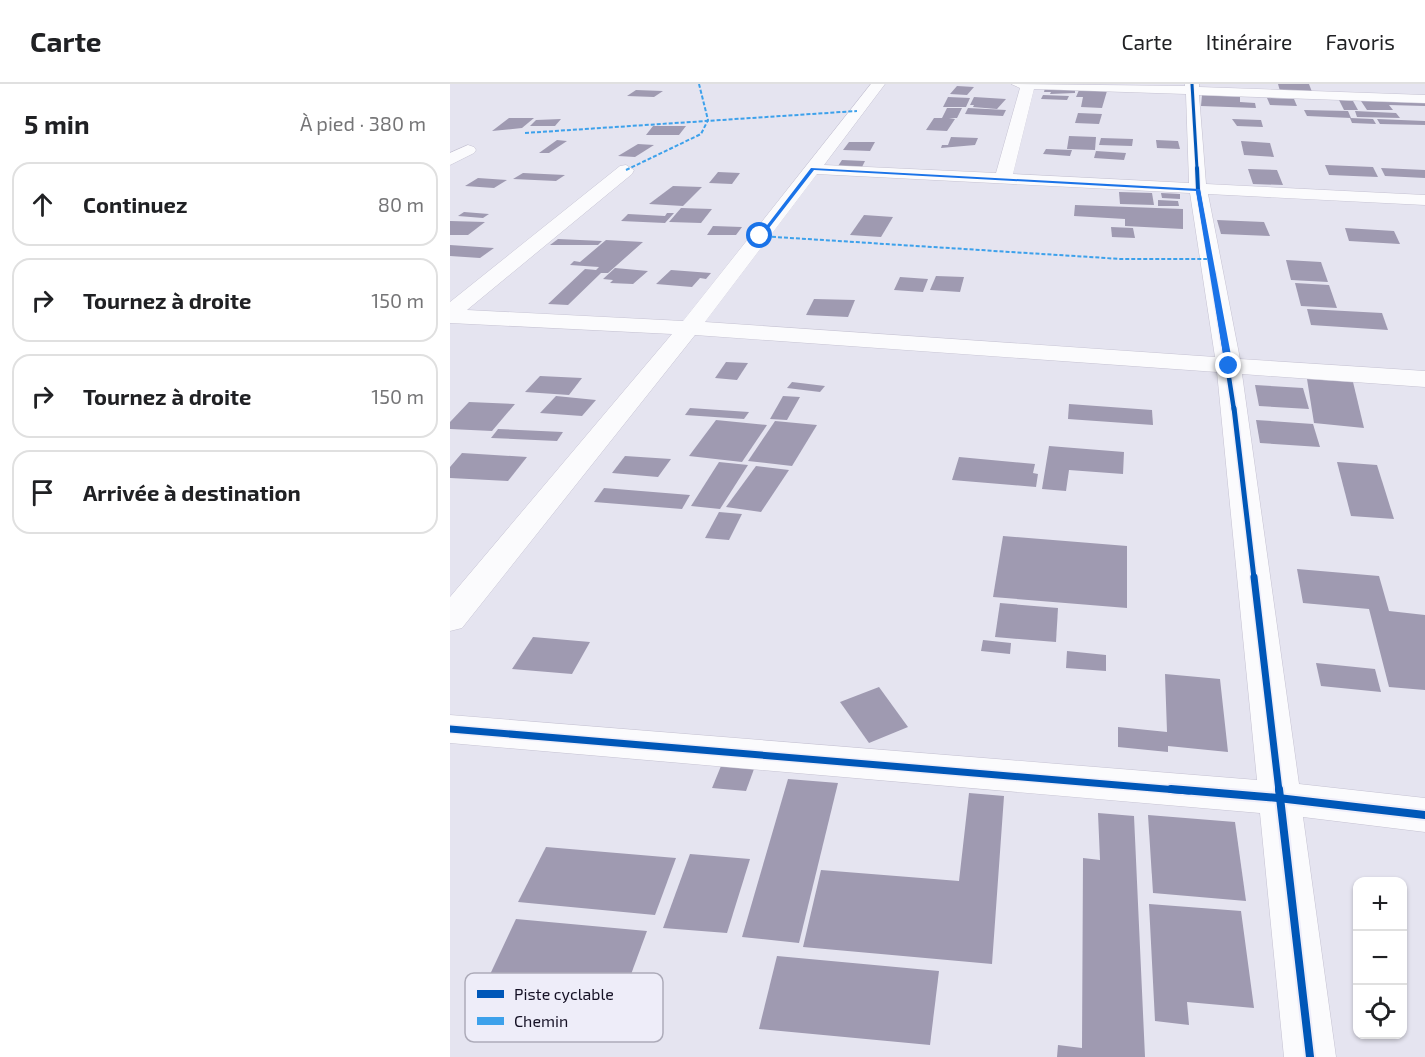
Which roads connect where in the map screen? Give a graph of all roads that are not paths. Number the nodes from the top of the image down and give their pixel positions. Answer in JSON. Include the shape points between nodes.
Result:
{"nodes":[{"id":1,"x":878,"y":84,"type":"edge"},
{"id":2,"x":1018,"y":84,"type":"edge"},
{"id":3,"x":1028,"y":84,"type":"edge"},
{"id":4,"x":1192,"y":88,"type":"edge"},
{"id":5,"x":1425,"y":99,"type":"edge"},
{"id":6,"x":450,"y":148,"type":"edge"},
{"id":7,"x":450,"y":160,"type":"edge"},
{"id":8,"x":813,"y":169,"type":"junction"},
{"id":9,"x":626,"y":170,"type":"dead end"},
{"id":10,"x":1003,"y":179,"type":"junction"},
{"id":11,"x":1198,"y":190,"type":"junction"},
{"id":12,"x":1425,"y":200,"type":"edge"},
{"id":13,"x":450,"y":314,"type":"edge"},
{"id":14,"x":689,"y":328,"type":"junction"},
{"id":15,"x":1229,"y":366,"type":"junction"},
{"id":16,"x":1425,"y":379,"type":"edge"},
{"id":17,"x":450,"y":620,"type":"edge"},
{"id":18,"x":450,"y":729,"type":"edge"},
{"id":19,"x":1278,"y":798,"type":"junction"},
{"id":20,"x":1425,"y":815,"type":"edge"},
{"id":21,"x":1310,"y":1057,"type":"edge"}],
"edges":[{"from":1,"to":8,"type":"street"},
{"from":2,"to":3,"type":"street"},
{"from":3,"to":4,"type":"street"},
{"from":3,"to":10,"type":"street"},
{"from":4,"to":5,"type":"street"},
{"from":4,"to":11,"type":"street"},
{"from":6,"to":7,"type":"street","via":[[468,150]]},
{"from":8,"to":10,"type":"street"},
{"from":8,"to":14,"type":"street"},
{"from":9,"to":13,"type":"street"},
{"from":10,"to":11,"type":"street"},
{"from":11,"to":12,"type":"street"},
{"from":11,"to":15,"type":"street"},
{"from":13,"to":14,"type":"street"},
{"from":14,"to":15,"type":"street"},
{"from":14,"to":17,"type":"street"},
{"from":15,"to":16,"type":"street"},
{"from":15,"to":19,"type":"street"},
{"from":18,"to":19,"type":"street"},
{"from":19,"to":20,"type":"street"},
{"from":19,"to":21,"type":"street"}]}
